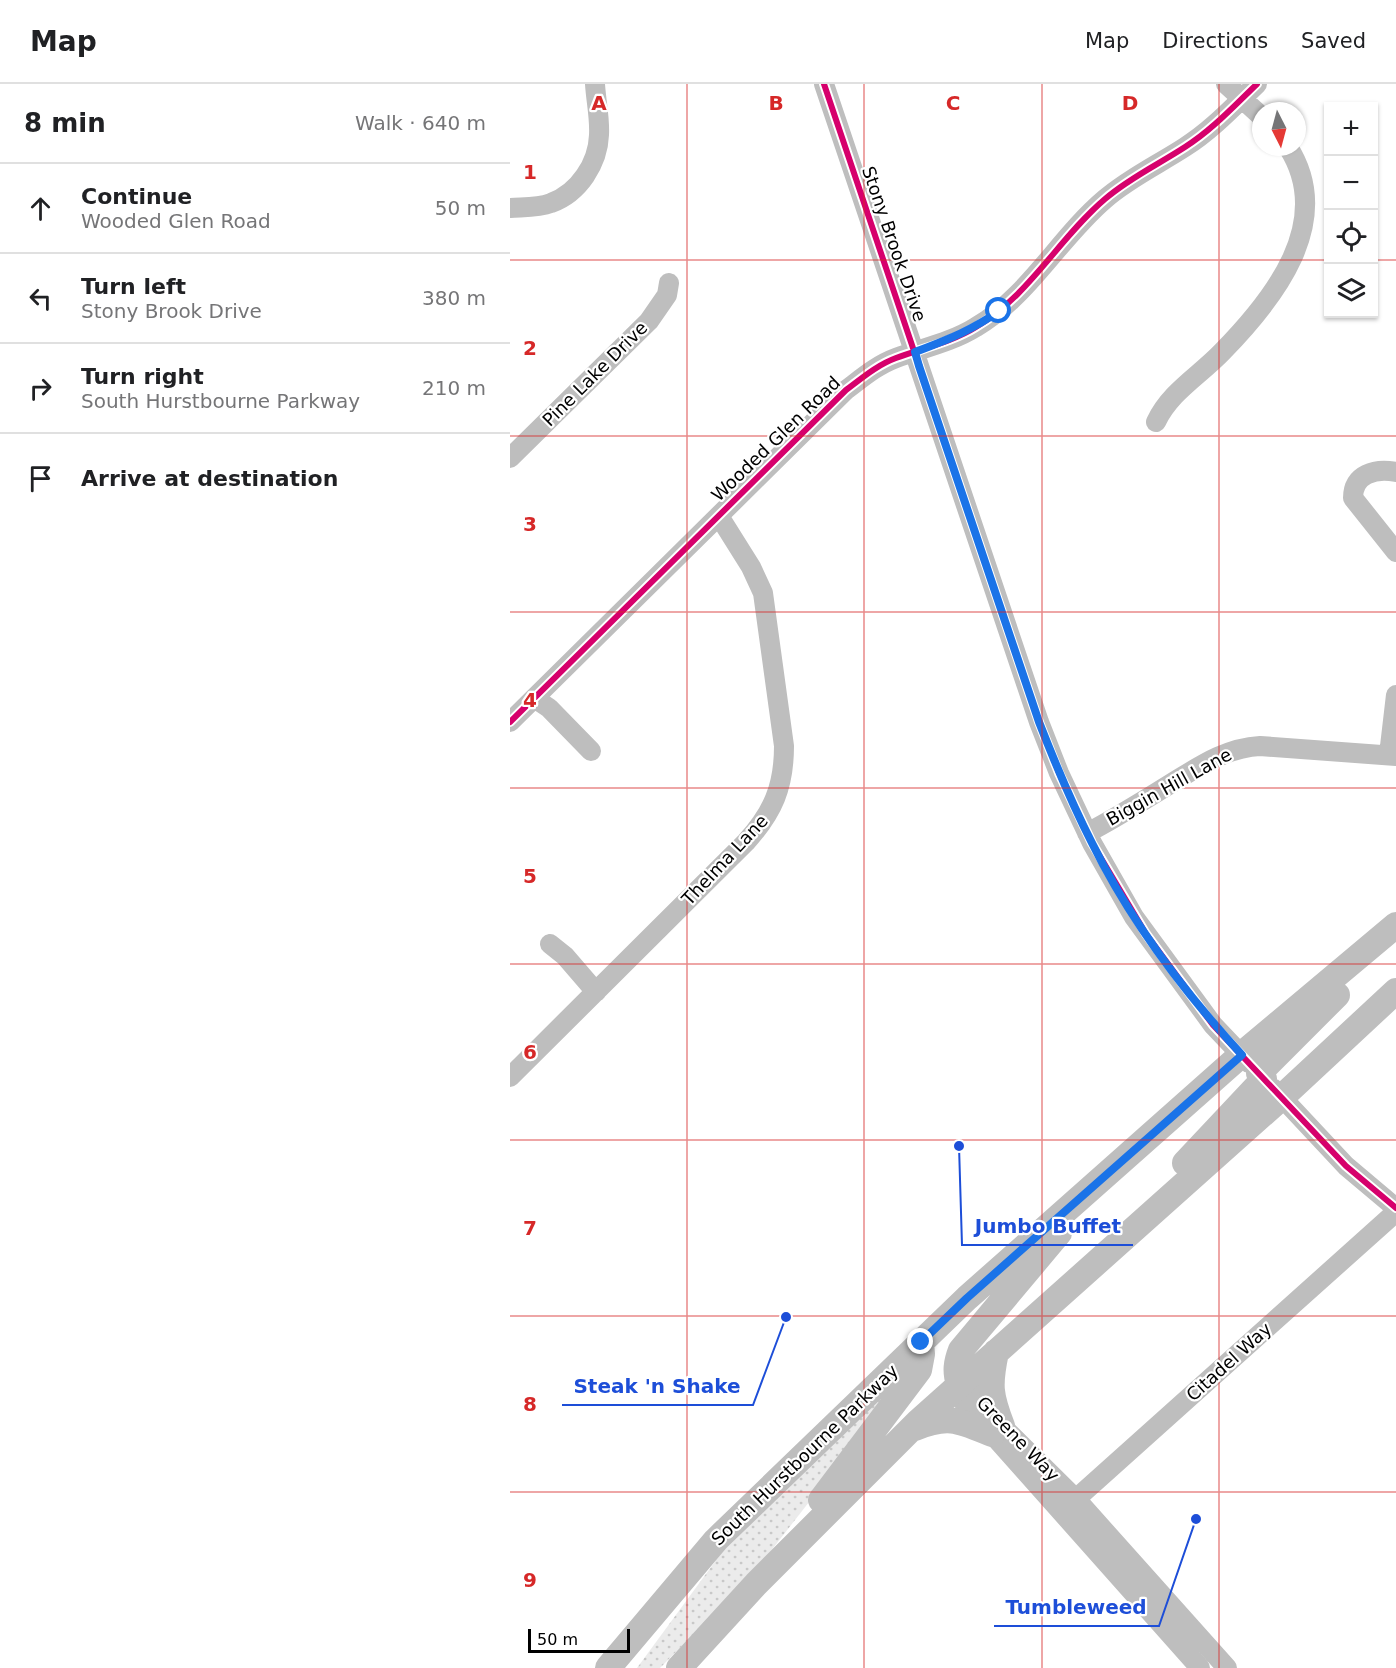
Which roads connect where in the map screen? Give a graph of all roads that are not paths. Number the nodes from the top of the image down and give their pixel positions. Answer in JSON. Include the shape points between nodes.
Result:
{"nodes":[{"id":1,"x":595,"y":84,"type":"edge"},
{"id":2,"x":824,"y":84,"type":"edge"},
{"id":3,"x":1226,"y":84,"type":"edge"},
{"id":4,"x":1257,"y":84,"type":"edge"},
{"id":5,"x":1241,"y":99,"type":"junction"},
{"id":6,"x":1252,"y":108,"type":"edge"},
{"id":7,"x":1292,"y":156,"type":"edge"},
{"id":8,"x":510,"y":208,"type":"edge"},
{"id":9,"x":669,"y":283,"type":"dead end"},
{"id":10,"x":915,"y":352,"type":"junction"},
{"id":11,"x":1156,"y":422,"type":"dead end"},
{"id":12,"x":514,"y":446,"type":"edge"},
{"id":13,"x":1396,"y":472,"type":"edge"},
{"id":14,"x":719,"y":516,"type":"junction"},
{"id":15,"x":1396,"y":552,"type":"edge"},
{"id":16,"x":1396,"y":695,"type":"edge"},
{"id":17,"x":534,"y":698,"type":"junction"},
{"id":18,"x":510,"y":722,"type":"edge"},
{"id":19,"x":591,"y":751,"type":"dead end"},
{"id":20,"x":1393,"y":756,"type":"edge"},
{"id":21,"x":1087,"y":833,"type":"junction"},
{"id":22,"x":1396,"y":925,"type":"edge"},
{"id":23,"x":1396,"y":930,"type":"edge"},
{"id":24,"x":550,"y":944,"type":"dead end"},
{"id":25,"x":1396,"y":991,"type":"edge"},
{"id":26,"x":596,"y":992,"type":"junction"},
{"id":27,"x":1262,"y":1076,"type":"junction"},
{"id":28,"x":510,"y":1077,"type":"edge"},
{"id":29,"x":1116,"y":1167,"type":"junction"},
{"id":30,"x":1396,"y":1210,"type":"edge"},
{"id":31,"x":921,"y":1342,"type":"junction"},
{"id":32,"x":996,"y":1352,"type":"junction"},
{"id":33,"x":959,"y":1385,"type":"junction"},
{"id":34,"x":997,"y":1430,"type":"junction"},
{"id":35,"x":909,"y":1431,"type":"junction"},
{"id":36,"x":1076,"y":1499,"type":"junction"},
{"id":37,"x":1061,"y":1512,"type":"junction"},
{"id":38,"x":716,"y":1540,"type":"junction"},
{"id":39,"x":769,"y":1570,"type":"junction"},
{"id":40,"x":608,"y":1668,"type":"edge"},
{"id":41,"x":631,"y":1668,"type":"edge"},
{"id":42,"x":679,"y":1668,"type":"edge"},
{"id":43,"x":1200,"y":1668,"type":"edge"},
{"id":44,"x":1227,"y":1668,"type":"edge"}],
"edges":[{"from":1,"to":8,"type":"street","via":[[599,135],[588,171],[572,191],[552,203]]},
{"from":2,"to":10,"type":"street","name":"Stony Brook Drive"},
{"from":3,"to":5,"type":"street"},
{"from":4,"to":5,"type":"street","name":"Wooded Glen Road"},
{"from":5,"to":6,"type":"street"},
{"from":5,"to":10,"type":"street","name":"Wooded Glen Road","via":[[1186,146],[1106,198],[1012,301],[977,327]]},
{"from":7,"to":11,"type":"street","via":[[1304,193],[1304,220],[1293,258],[1252,319],[1167,401]]},
{"from":9,"to":12,"type":"street","name":"Pine Lake Drive","via":[[667,295],[649,321]]},
{"from":10,"to":14,"type":"street","name":"Wooded Glen Road","via":[[889,361],[846,390]]},
{"from":10,"to":21,"type":"street","name":"Stony Brook Drive","via":[[1039,722]]},
{"from":13,"to":15,"type":"street","via":[[1375,471],[1361,477],[1353,487],[1353,498]]},
{"from":14,"to":17,"type":"street","name":"Wooded Glen Road"},
{"from":14,"to":26,"type":"street","name":"Thelma Lane","via":[[763,593],[784,746],[782,778],[762,824]]},
{"from":16,"to":20,"type":"street"},
{"from":17,"to":18,"type":"street","name":"Wooded Glen Road"},
{"from":17,"to":19,"type":"street"},
{"from":20,"to":21,"type":"street","name":"Biggin Hill Lane","via":[[1243,747],[1219,755]]},
{"from":21,"to":27,"type":"street","name":"Stony Brook Drive","via":[[1146,934],[1213,1024]]},
{"from":22,"to":27,"type":"main road","name":"South Hurstbourne Parkway"},
{"from":23,"to":27,"type":"main road"},
{"from":24,"to":26,"type":"street"},
{"from":25,"to":27,"type":"main road","name":"South Hurstbourne Parkway"},
{"from":26,"to":28,"type":"street","name":"Thelma Lane"},
{"from":27,"to":29,"type":"main road","name":"South Hurstbourne Parkway"},
{"from":27,"to":30,"type":"street","name":"Stony Brook Drive","via":[[1346,1166]]},
{"from":27,"to":32,"type":"main road","via":[[1186,1162],[1142,1221]]},
{"from":29,"to":31,"type":"main road","name":"South Hurstbourne Parkway"},
{"from":29,"to":33,"type":"main road","via":[[961,1350],[955,1372]]},
{"from":30,"to":36,"type":"street","name":"Citadel Way"},
{"from":31,"to":33,"type":"main road"},
{"from":31,"to":38,"type":"main road","name":"South Hurstbourne Parkway"},
{"from":31,"to":39,"type":"main road","via":[[919,1370]]},
{"from":32,"to":33,"type":"main road"},
{"from":32,"to":34,"type":"main road","via":[[991,1390]]},
{"from":33,"to":34,"type":"street","name":"Greene Way","via":[[961,1399]]},
{"from":33,"to":35,"type":"main road"},
{"from":34,"to":35,"type":"main road","via":[[947,1420]]},
{"from":34,"to":36,"type":"street","name":"Greene Way"},
{"from":34,"to":37,"type":"street","name":"Greene Way"},
{"from":35,"to":39,"type":"main road"},
{"from":36,"to":37,"type":"street","name":"Citadel Way"},
{"from":36,"to":44,"type":"street","name":"Greene Way"},
{"from":37,"to":43,"type":"street","name":"Greene Way"},
{"from":38,"to":40,"type":"main road","name":"South Hurstbourne Parkway"},
{"from":38,"to":41,"type":"main road"},
{"from":39,"to":42,"type":"main road"}]}
